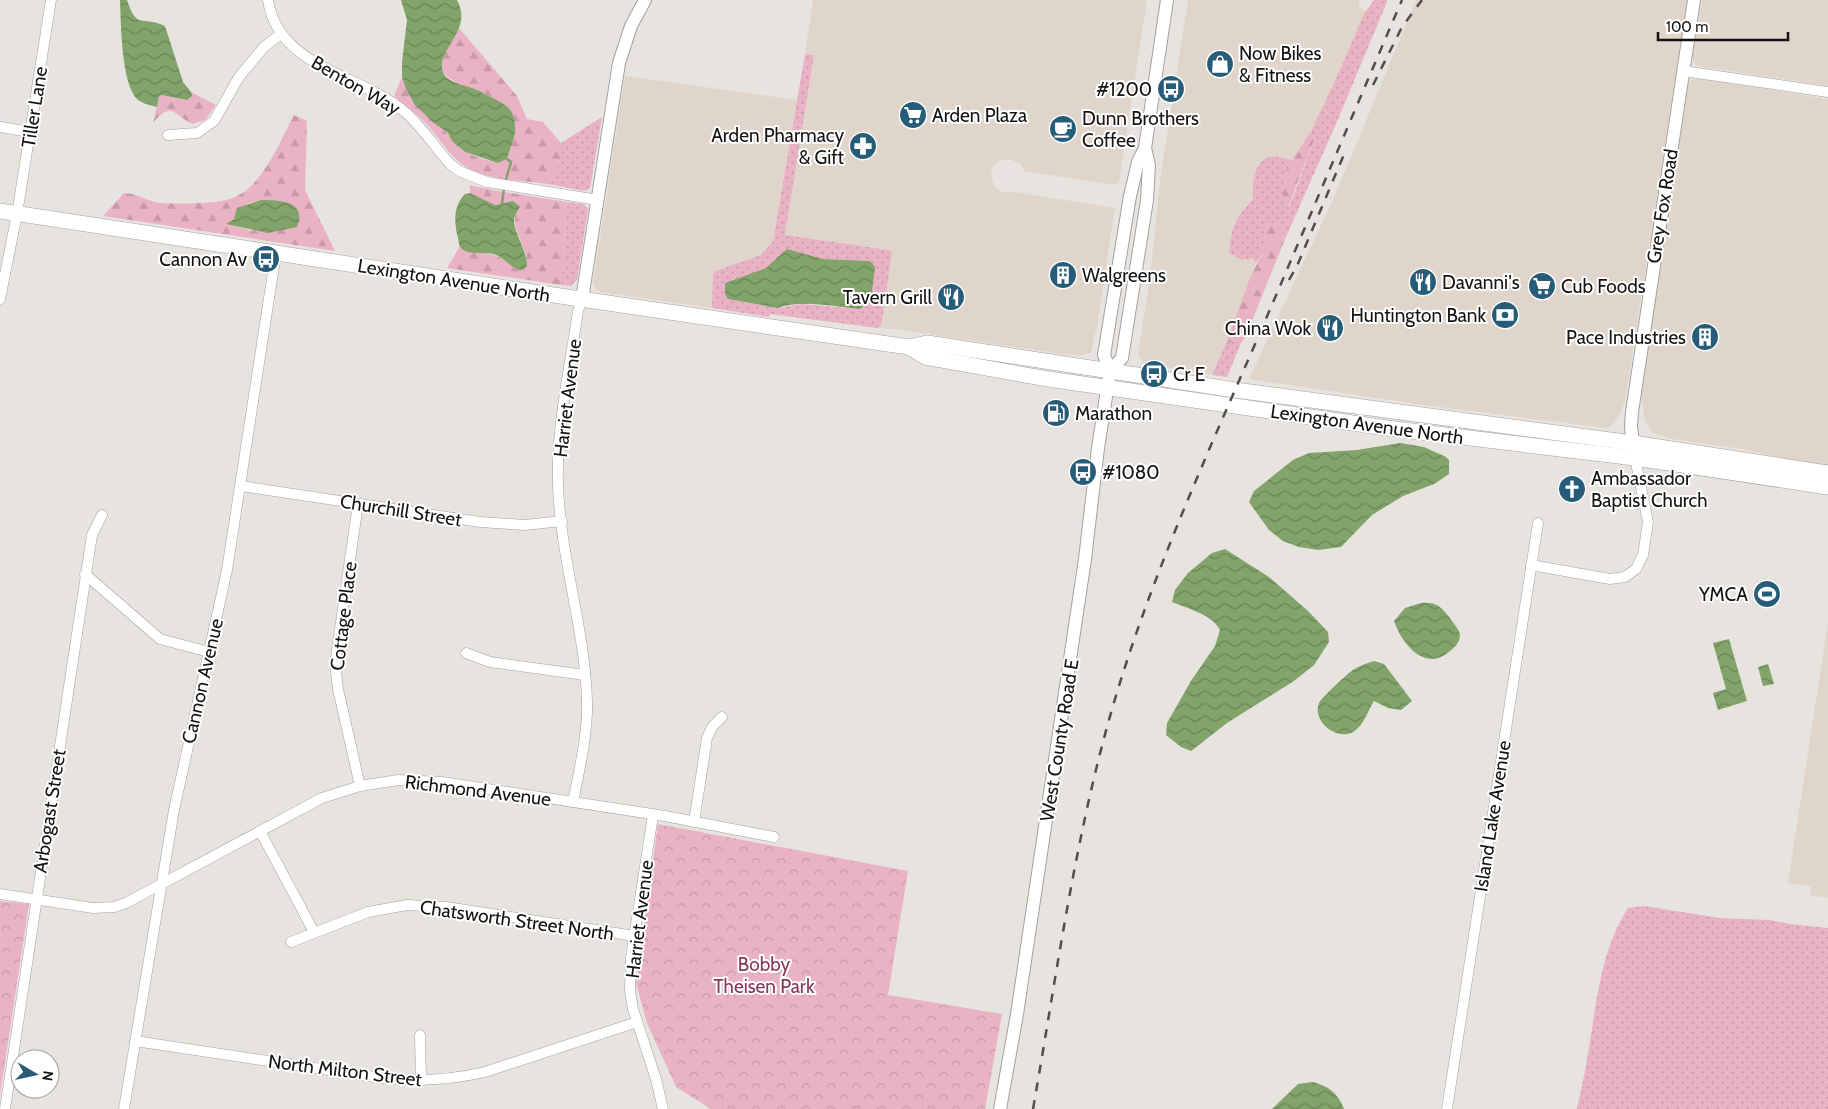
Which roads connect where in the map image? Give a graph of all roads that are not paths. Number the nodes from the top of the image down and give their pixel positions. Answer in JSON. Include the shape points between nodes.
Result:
{"nodes":[{"id":1,"x":51,"y":0,"type":"edge"},
{"id":2,"x":268,"y":0,"type":"edge"},
{"id":3,"x":645,"y":0,"type":"edge"},
{"id":4,"x":1167,"y":0,"type":"edge"},
{"id":5,"x":1694,"y":0,"type":"edge"},
{"id":6,"x":281,"y":34,"type":"junction"},
{"id":7,"x":1683,"y":71,"type":"junction"},
{"id":8,"x":1828,"y":92,"type":"edge"},
{"id":9,"x":0,"y":127,"type":"edge"},
{"id":10,"x":30,"y":132,"type":"junction"},
{"id":11,"x":168,"y":135,"type":"dead end"},
{"id":12,"x":1146,"y":148,"type":"junction"},
{"id":13,"x":598,"y":200,"type":"junction"},
{"id":14,"x":0,"y":211,"type":"edge"},
{"id":15,"x":17,"y":214,"type":"junction"},
{"id":16,"x":276,"y":253,"type":"junction"},
{"id":17,"x":0,"y":299,"type":"edge"},
{"id":18,"x":582,"y":299,"type":"junction"},
{"id":19,"x":909,"y":347,"type":"junction"},
{"id":20,"x":1110,"y":371,"type":"junction"},
{"id":21,"x":1107,"y":388,"type":"junction"},
{"id":22,"x":1633,"y":443,"type":"junction"},
{"id":23,"x":1635,"y":458,"type":"junction"},
{"id":24,"x":1828,"y":474,"type":"edge"},
{"id":25,"x":241,"y":486,"type":"junction"},
{"id":26,"x":1828,"y":487,"type":"edge"},
{"id":27,"x":358,"y":504,"type":"junction"},
{"id":28,"x":102,"y":515,"type":"dead end"},
{"id":29,"x":562,"y":521,"type":"junction"},
{"id":30,"x":1538,"y":523,"type":"dead end"},
{"id":31,"x":1531,"y":565,"type":"junction"},
{"id":32,"x":85,"y":574,"type":"junction"},
{"id":33,"x":209,"y":652,"type":"junction"},
{"id":34,"x":466,"y":653,"type":"dead end"},
{"id":35,"x":585,"y":675,"type":"junction"},
{"id":36,"x":722,"y":717,"type":"dead end"},
{"id":37,"x":360,"y":786,"type":"junction"},
{"id":38,"x":573,"y":802,"type":"junction"},
{"id":39,"x":653,"y":815,"type":"junction"},
{"id":40,"x":694,"y":822,"type":"junction"},
{"id":41,"x":260,"y":831,"type":"junction"},
{"id":42,"x":774,"y":837,"type":"dead end"},
{"id":43,"x":162,"y":884,"type":"junction"},
{"id":44,"x":0,"y":894,"type":"edge"},
{"id":45,"x":36,"y":900,"type":"junction"},
{"id":46,"x":314,"y":932,"type":"junction"},
{"id":47,"x":634,"y":936,"type":"junction"},
{"id":48,"x":291,"y":942,"type":"dead end"},
{"id":49,"x":637,"y":1022,"type":"junction"},
{"id":50,"x":420,"y":1035,"type":"dead end"},
{"id":51,"x":135,"y":1041,"type":"junction"},
{"id":52,"x":421,"y":1081,"type":"junction"},
{"id":53,"x":5,"y":1109,"type":"edge"},
{"id":54,"x":124,"y":1109,"type":"edge"},
{"id":55,"x":663,"y":1109,"type":"edge"},
{"id":56,"x":1000,"y":1109,"type":"edge"},
{"id":57,"x":1447,"y":1109,"type":"edge"}],
"edges":[{"from":1,"to":10,"type":"street","name":"Tiller Lane"},
{"from":2,"to":6,"type":"street","name":"Benton Way","via":[[274,23]]},
{"from":3,"to":13,"type":"street","name":"Harriet Avenue","via":[[631,26],[619,63]]},
{"from":4,"to":12,"type":"street","name":"West County Road E"},
{"from":5,"to":7,"type":"street","name":"Grey Fox Road"},
{"from":6,"to":11,"type":"street","via":[[264,47],[239,77],[214,121],[197,133]]},
{"from":6,"to":13,"type":"street","name":"Benton Way","via":[[308,58],[405,112],[450,164],[460,171],[487,182]]},
{"from":7,"to":8,"type":"street"},
{"from":7,"to":22,"type":"street","name":"Grey Fox Road","via":[[1632,412]]},
{"from":9,"to":10,"type":"street"},
{"from":10,"to":15,"type":"street","name":"Tiller Lane"},
{"from":12,"to":20,"type":"street","name":"West County Road E","via":[[1138,162],[1130,196],[1104,355]]},
{"from":12,"to":20,"type":"street","name":"West County Road E","via":[[1149,165],[1147,200],[1122,358]]},
{"from":13,"to":18,"type":"street","name":"Harriet Avenue"},
{"from":14,"to":15,"type":"main road","name":"Lexington Avenue North"},
{"from":15,"to":16,"type":"main road","name":"Lexington Avenue North"},
{"from":15,"to":17,"type":"street","name":"Tiller Lane"},
{"from":16,"to":18,"type":"main road","name":"Lexington Avenue North"},
{"from":16,"to":25,"type":"street","name":"Cannon Avenue"},
{"from":18,"to":19,"type":"main road","name":"Lexington Avenue North"},
{"from":18,"to":29,"type":"street","name":"Harriet Avenue","via":[[559,442],[558,486]]},
{"from":19,"to":20,"type":"main road","name":"Lexington Avenue North","via":[[927,343]]},
{"from":19,"to":21,"type":"main road","name":"Lexington Avenue North","via":[[925,357]]},
{"from":20,"to":21,"type":"street","name":"West County Road E"},
{"from":20,"to":22,"type":"main road","name":"Lexington Avenue North"},
{"from":21,"to":23,"type":"main road","name":"Lexington Avenue North","via":[[1387,428]]},
{"from":21,"to":56,"type":"street","name":"West County Road E","via":[[1072,650]]},
{"from":22,"to":23,"type":"street","name":"Grey Fox Road"},
{"from":22,"to":24,"type":"main road","name":"Lexington Avenue North"},
{"from":23,"to":26,"type":"main road","name":"Lexington Avenue North"},
{"from":23,"to":31,"type":"street","name":"Grey Fox Road","via":[[1648,522],[1643,555],[1636,569],[1625,577],[1610,580]]},
{"from":25,"to":27,"type":"street","name":"Churchill Street"},
{"from":25,"to":33,"type":"street","name":"Cannon Avenue"},
{"from":27,"to":29,"type":"street","name":"Churchill Street","via":[[502,524]]},
{"from":27,"to":37,"type":"street","name":"Cottage Place","via":[[335,664]]},
{"from":28,"to":32,"type":"street","name":"Arbogast Street","via":[[92,536]]},
{"from":29,"to":35,"type":"street","name":"Harriet Avenue"},
{"from":30,"to":31,"type":"street","name":"Island Lake Avenue"},
{"from":31,"to":57,"type":"street","name":"Island Lake Avenue"},
{"from":32,"to":33,"type":"street","via":[[160,639]]},
{"from":32,"to":45,"type":"street","name":"Arbogast Street"},
{"from":33,"to":43,"type":"street","name":"Cannon Avenue","via":[[181,776]]},
{"from":34,"to":35,"type":"street","via":[[490,662]]},
{"from":35,"to":38,"type":"street","name":"Harriet Avenue","via":[[587,719]]},
{"from":36,"to":40,"type":"street","via":[[707,738]]},
{"from":37,"to":38,"type":"street","name":"Richmond Avenue","via":[[420,780]]},
{"from":37,"to":41,"type":"street","name":"Richmond Avenue","via":[[322,798]]},
{"from":38,"to":39,"type":"street","name":"Richmond Avenue"},
{"from":39,"to":40,"type":"street","name":"Richmond Avenue"},
{"from":39,"to":47,"type":"street","name":"Harriet Avenue"},
{"from":40,"to":42,"type":"street","name":"Richmond Avenue"},
{"from":41,"to":43,"type":"street","name":"Richmond Avenue"},
{"from":41,"to":46,"type":"street"},
{"from":43,"to":45,"type":"street","name":"Richmond Avenue","via":[[114,908]]},
{"from":43,"to":51,"type":"street","name":"Cannon Avenue"},
{"from":44,"to":45,"type":"street","name":"Richmond Avenue"},
{"from":45,"to":53,"type":"street","name":"Arbogast Street"},
{"from":46,"to":47,"type":"street","name":"Chatsworth Street North","via":[[387,907],[426,905]]},
{"from":46,"to":48,"type":"street","name":"Chatsworth Street North"},
{"from":47,"to":49,"type":"street","name":"Harriet Avenue","via":[[630,991]]},
{"from":49,"to":52,"type":"street","name":"North Milton Street","via":[[484,1072]]},
{"from":49,"to":55,"type":"street","name":"Harriet Avenue"},
{"from":50,"to":52,"type":"street"},
{"from":51,"to":52,"type":"street","name":"North Milton Street","via":[[381,1078]]},
{"from":51,"to":54,"type":"street","name":"Cannon Avenue"}]}
